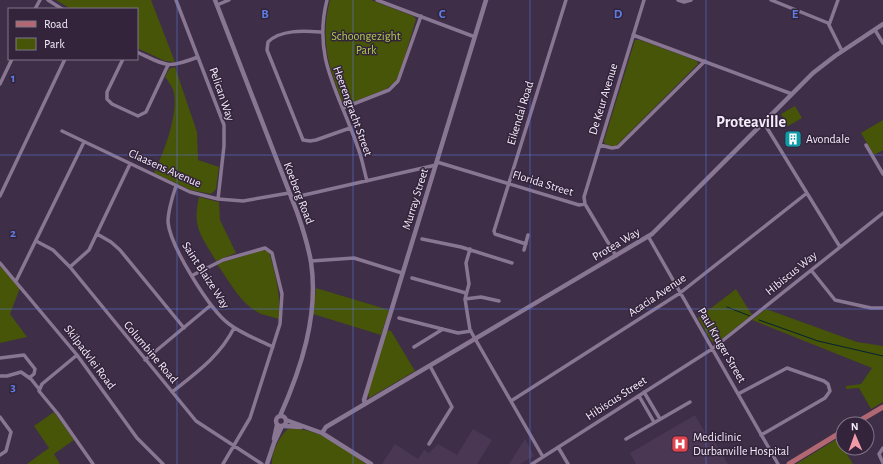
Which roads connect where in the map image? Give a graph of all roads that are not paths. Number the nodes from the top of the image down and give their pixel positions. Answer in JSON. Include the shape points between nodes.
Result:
{"nodes":[{"id":1,"x":48,"y":0,"type":"edge"},
{"id":2,"x":176,"y":0,"type":"edge"},
{"id":3,"x":229,"y":0,"type":"edge"},
{"id":4,"x":327,"y":0,"type":"edge"},
{"id":5,"x":377,"y":0,"type":"edge"},
{"id":6,"x":486,"y":0,"type":"edge"},
{"id":7,"x":566,"y":0,"type":"edge"},
{"id":8,"x":644,"y":0,"type":"edge"},
{"id":9,"x":678,"y":0,"type":"edge"},
{"id":10,"x":691,"y":0,"type":"edge"},
{"id":11,"x":770,"y":0,"type":"edge"},
{"id":12,"x":838,"y":0,"type":"edge"},
{"id":13,"x":382,"y":1,"type":"edge"},
{"id":14,"x":216,"y":2,"type":"edge"},
{"id":15,"x":60,"y":8,"type":"edge"},
{"id":16,"x":421,"y":16,"type":"junction"},
{"id":17,"x":883,"y":24,"type":"edge"},
{"id":18,"x":829,"y":25,"type":"junction"},
{"id":19,"x":875,"y":30,"type":"junction"},
{"id":20,"x":322,"y":32,"type":"junction"},
{"id":21,"x":634,"y":34,"type":"junction"},
{"id":22,"x":475,"y":37,"type":"junction"},
{"id":23,"x":883,"y":43,"type":"edge"},
{"id":24,"x":842,"y":51,"type":"junction"},
{"id":25,"x":138,"y":52,"type":"edge"},
{"id":26,"x":198,"y":57,"type":"junction"},
{"id":27,"x":12,"y":60,"type":"edge"},
{"id":28,"x":65,"y":60,"type":"edge"},
{"id":29,"x":123,"y":60,"type":"edge"},
{"id":30,"x":705,"y":61,"type":"junction"},
{"id":31,"x":168,"y":65,"type":"junction"},
{"id":32,"x":0,"y":84,"type":"edge"},
{"id":33,"x":792,"y":94,"type":"junction"},
{"id":34,"x":343,"y":108,"type":"junction"},
{"id":35,"x":764,"y":123,"type":"junction"},
{"id":36,"x":350,"y":128,"type":"junction"},
{"id":37,"x":62,"y":131,"type":"dead end"},
{"id":38,"x":84,"y":142,"type":"junction"},
{"id":39,"x":600,"y":145,"type":"junction"},
{"id":40,"x":866,"y":145,"type":"dead end"},
{"id":41,"x":436,"y":163,"type":"junction"},
{"id":42,"x":130,"y":164,"type":"junction"},
{"id":43,"x":883,"y":174,"type":"edge"},
{"id":44,"x":367,"y":181,"type":"junction"},
{"id":45,"x":508,"y":183,"type":"junction"},
{"id":46,"x":176,"y":186,"type":"junction"},
{"id":47,"x":807,"y":193,"type":"junction"},
{"id":48,"x":290,"y":195,"type":"junction"},
{"id":49,"x":0,"y":196,"type":"edge"},
{"id":50,"x":218,"y":199,"type":"junction"},
{"id":51,"x":585,"y":204,"type":"junction"},
{"id":52,"x":883,"y":213,"type":"edge"},
{"id":53,"x":97,"y":234,"type":"junction"},
{"id":54,"x":528,"y":235,"type":"dead end"},
{"id":55,"x":648,"y":236,"type":"junction"},
{"id":56,"x":422,"y":239,"type":"dead end"},
{"id":57,"x":36,"y":241,"type":"junction"},
{"id":58,"x":526,"y":244,"type":"junction"},
{"id":59,"x":840,"y":247,"type":"junction"},
{"id":60,"x":470,"y":249,"type":"junction"},
{"id":61,"x":524,"y":250,"type":"dead end"},
{"id":62,"x":616,"y":256,"type":"junction"},
{"id":63,"x":311,"y":261,"type":"junction"},
{"id":64,"x":0,"y":263,"type":"edge"},
{"id":65,"x":512,"y":263,"type":"dead end"},
{"id":66,"x":70,"y":268,"type":"junction"},
{"id":67,"x":811,"y":270,"type":"junction"},
{"id":68,"x":402,"y":273,"type":"junction"},
{"id":69,"x":193,"y":276,"type":"junction"},
{"id":70,"x":412,"y":278,"type":"dead end"},
{"id":71,"x":16,"y":281,"type":"junction"},
{"id":72,"x":466,"y":293,"type":"junction"},
{"id":73,"x":680,"y":293,"type":"junction"},
{"id":74,"x":465,"y":299,"type":"junction"},
{"id":75,"x":499,"y":301,"type":"dead end"},
{"id":76,"x":211,"y":305,"type":"junction"},
{"id":77,"x":883,"y":308,"type":"edge"},
{"id":78,"x":398,"y":318,"type":"dead end"},
{"id":79,"x":184,"y":328,"type":"junction"},
{"id":80,"x":234,"y":328,"type":"junction"},
{"id":81,"x":443,"y":329,"type":"junction"},
{"id":82,"x":471,"y":332,"type":"junction"},
{"id":83,"x":475,"y":339,"type":"junction"},
{"id":84,"x":273,"y":347,"type":"junction"},
{"id":85,"x":414,"y":348,"type":"dead end"},
{"id":86,"x":712,"y":349,"type":"junction"},
{"id":87,"x":77,"y":355,"type":"junction"},
{"id":88,"x":0,"y":358,"type":"edge"},
{"id":89,"x":145,"y":360,"type":"junction"},
{"id":90,"x":430,"y":366,"type":"junction"},
{"id":91,"x":0,"y":376,"type":"edge"},
{"id":92,"x":29,"y":378,"type":"junction"},
{"id":93,"x":39,"y":389,"type":"junction"},
{"id":94,"x":172,"y":392,"type":"junction"},
{"id":95,"x":644,"y":392,"type":"junction"},
{"id":96,"x":738,"y":394,"type":"junction"},
{"id":97,"x":639,"y":396,"type":"junction"},
{"id":98,"x":511,"y":401,"type":"junction"},
{"id":99,"x":690,"y":402,"type":"dead end"},
{"id":100,"x":365,"y":404,"type":"junction"},
{"id":101,"x":883,"y":407,"type":"edge"},
{"id":102,"x":0,"y":416,"type":"edge"},
{"id":103,"x":868,"y":416,"type":"edge"},
{"id":104,"x":284,"y":418,"type":"junction"},
{"id":105,"x":660,"y":419,"type":"junction"},
{"id":106,"x":654,"y":422,"type":"junction"},
{"id":107,"x":277,"y":425,"type":"junction"},
{"id":108,"x":283,"y":426,"type":"junction"},
{"id":109,"x":313,"y":429,"type":"junction"},
{"id":110,"x":322,"y":433,"type":"junction"},
{"id":111,"x":761,"y":435,"type":"junction"},
{"id":112,"x":835,"y":436,"type":"edge"},
{"id":113,"x":626,"y":439,"type":"dead end"},
{"id":114,"x":274,"y":443,"type":"junction"},
{"id":115,"x":429,"y":444,"type":"dead end"},
{"id":116,"x":234,"y":447,"type":"junction"},
{"id":117,"x":558,"y":447,"type":"junction"},
{"id":118,"x":883,"y":448,"type":"edge"},
{"id":119,"x":0,"y":455,"type":"edge"},
{"id":120,"x":543,"y":457,"type":"junction"},
{"id":121,"x":93,"y":464,"type":"edge"},
{"id":122,"x":163,"y":464,"type":"edge"},
{"id":123,"x":223,"y":464,"type":"edge"},
{"id":124,"x":262,"y":464,"type":"edge"},
{"id":125,"x":267,"y":464,"type":"edge"},
{"id":126,"x":371,"y":464,"type":"edge"},
{"id":127,"x":532,"y":464,"type":"edge"},
{"id":128,"x":568,"y":464,"type":"edge"},
{"id":129,"x":778,"y":464,"type":"edge"},
{"id":130,"x":789,"y":464,"type":"edge"},
{"id":131,"x":883,"y":464,"type":"edge"}],
"edges":[{"from":1,"to":15,"type":"street"},
{"from":2,"to":26,"type":"street","name":"Pelican Way"},
{"from":3,"to":14,"type":"street"},
{"from":4,"to":20,"type":"street","name":"Heerengracht Street"},
{"from":5,"to":13,"type":"street"},
{"from":6,"to":22,"type":"street","name":"Murray Street"},
{"from":7,"to":45,"type":"street","name":"Eikendal Road"},
{"from":8,"to":21,"type":"street","name":"De Keur Avenue"},
{"from":9,"to":10,"type":"street"},
{"from":11,"to":18,"type":"street","via":[[821,19]]},
{"from":12,"to":18,"type":"street"},
{"from":13,"to":16,"type":"street"},
{"from":14,"to":48,"type":"street","name":"Koeberg Road"},
{"from":16,"to":22,"type":"street"},
{"from":16,"to":34,"type":"street","via":[[398,81],[389,90]]},
{"from":17,"to":19,"type":"street","name":"Protea Way"},
{"from":18,"to":24,"type":"street"},
{"from":19,"to":23,"type":"street"},
{"from":19,"to":24,"type":"street","name":"Protea Way"},
{"from":20,"to":34,"type":"street","name":"Heerengracht Street","via":[[327,67]]},
{"from":20,"to":36,"type":"street","via":[[296,31],[277,36],[268,42],[267,50],[303,140],[316,140]]},
{"from":21,"to":30,"type":"street"},
{"from":21,"to":39,"type":"street","name":"De Keur Avenue"},
{"from":22,"to":41,"type":"street","name":"Murray Street"},
{"from":24,"to":33,"type":"street","name":"Protea Way","via":[[818,68]]},
{"from":25,"to":31,"type":"street"},
{"from":26,"to":31,"type":"street","via":[[177,65]]},
{"from":26,"to":50,"type":"street","name":"Pelican Way","via":[[224,125]]},
{"from":27,"to":32,"type":"street"},
{"from":28,"to":49,"type":"street"},
{"from":29,"to":31,"type":"street","via":[[107,92],[107,99],[138,116],[146,112]]},
{"from":30,"to":33,"type":"street"},
{"from":30,"to":39,"type":"street","via":[[618,147]]},
{"from":33,"to":35,"type":"street","name":"Protea Way"},
{"from":34,"to":36,"type":"street","name":"Heerengracht Street"},
{"from":35,"to":47,"type":"street"},
{"from":35,"to":55,"type":"street","name":"Protea Way"},
{"from":36,"to":44,"type":"street","name":"Heerengracht Street"},
{"from":37,"to":38,"type":"street","name":"Claasens Avenue"},
{"from":38,"to":42,"type":"street","name":"Claasens Avenue"},
{"from":38,"to":57,"type":"street"},
{"from":39,"to":51,"type":"street","name":"De Keur Avenue","via":[[584,197]]},
{"from":40,"to":43,"type":"street"},
{"from":41,"to":44,"type":"street","name":"Claasens Avenue"},
{"from":41,"to":45,"type":"street","name":"Florida Street"},
{"from":41,"to":68,"type":"street","name":"Murray Street"},
{"from":42,"to":46,"type":"street","name":"Claasens Avenue"},
{"from":42,"to":53,"type":"street"},
{"from":44,"to":48,"type":"street","name":"Claasens Avenue"},
{"from":45,"to":51,"type":"street","name":"Florida Street","via":[[578,205]]},
{"from":45,"to":58,"type":"street","name":"Eikendal Road","via":[[494,231],[495,234]]},
{"from":46,"to":50,"type":"street","name":"Claasens Avenue"},
{"from":46,"to":69,"type":"street","name":"Saint Blaize Way","via":[[169,211],[169,230]]},
{"from":47,"to":59,"type":"street"},
{"from":47,"to":73,"type":"street","name":"Acacia Avenue"},
{"from":48,"to":50,"type":"street","name":"Claasens Avenue","via":[[243,201]]},
{"from":48,"to":63,"type":"street","name":"Koeberg Road"},
{"from":51,"to":62,"type":"street","name":"Florida Street"},
{"from":52,"to":59,"type":"street","name":"Hibiscus Way"},
{"from":53,"to":66,"type":"street","via":[[85,254]]},
{"from":53,"to":79,"type":"street","via":[[108,239],[120,250]]},
{"from":54,"to":58,"type":"street"},
{"from":55,"to":62,"type":"street","name":"Protea Way"},
{"from":55,"to":73,"type":"street","name":"Paul Kruger Street"},
{"from":56,"to":60,"type":"street"},
{"from":57,"to":66,"type":"street","name":"Columbine Road","via":[[53,250]]},
{"from":57,"to":71,"type":"street"},
{"from":58,"to":61,"type":"street"},
{"from":59,"to":67,"type":"street","name":"Hibiscus Way"},
{"from":60,"to":65,"type":"street"},
{"from":60,"to":72,"type":"street","via":[[466,263],[469,284]]},
{"from":62,"to":83,"type":"street","name":"Protea Way"},
{"from":63,"to":68,"type":"street","via":[[354,258]]},
{"from":63,"to":104,"type":"street","name":"Koeberg Road","via":[[311,316]]},
{"from":64,"to":71,"type":"street","name":"Skilpadvlei Road"},
{"from":66,"to":89,"type":"street","name":"Columbine Road"},
{"from":67,"to":77,"type":"street","via":[[835,300],[876,309]]},
{"from":67,"to":86,"type":"street","name":"Hibiscus Way"},
{"from":68,"to":100,"type":"street","name":"Murray Street","via":[[364,400]]},
{"from":69,"to":76,"type":"street","name":"Saint Blaize Way"},
{"from":69,"to":84,"type":"street","via":[[234,256],[263,248],[270,251],[283,304]]},
{"from":70,"to":72,"type":"street"},
{"from":71,"to":87,"type":"street","name":"Skilpadvlei Road"},
{"from":72,"to":74,"type":"street"},
{"from":73,"to":86,"type":"street","name":"Paul Kruger Street"},
{"from":73,"to":98,"type":"street","name":"Acacia Avenue"},
{"from":74,"to":75,"type":"street","via":[[481,297]]},
{"from":74,"to":82,"type":"street"},
{"from":76,"to":79,"type":"street"},
{"from":76,"to":80,"type":"street","name":"Saint Blaize Way","via":[[221,318]]},
{"from":78,"to":81,"type":"street"},
{"from":79,"to":89,"type":"street"},
{"from":80,"to":84,"type":"street","name":"Saint Blaize Way"},
{"from":80,"to":94,"type":"street","via":[[217,354]]},
{"from":81,"to":82,"type":"street","via":[[458,333]]},
{"from":81,"to":85,"type":"street"},
{"from":82,"to":83,"type":"street"},
{"from":83,"to":90,"type":"street","name":"Protea Way"},
{"from":83,"to":98,"type":"street"},
{"from":84,"to":116,"type":"street","via":[[250,418]]},
{"from":86,"to":95,"type":"street","name":"Hibiscus Street"},
{"from":86,"to":96,"type":"street","name":"Paul Kruger Street"},
{"from":87,"to":93,"type":"street"},
{"from":87,"to":122,"type":"street","name":"Skilpadvlei Road","via":[[137,438]]},
{"from":88,"to":92,"type":"street","via":[[24,355],[35,368],[35,372]]},
{"from":89,"to":94,"type":"street","name":"Columbine Road"},
{"from":90,"to":100,"type":"street","name":"Protea Way"},
{"from":90,"to":115,"type":"street","via":[[452,407]]},
{"from":91,"to":92,"type":"street","via":[[19,372]]},
{"from":92,"to":93,"type":"street"},
{"from":93,"to":121,"type":"street"},
{"from":94,"to":116,"type":"street","name":"Columbine Road","via":[[196,421]]},
{"from":95,"to":97,"type":"street","name":"Hibiscus Street"},
{"from":95,"to":105,"type":"street"},
{"from":96,"to":111,"type":"street","name":"Paul Kruger Street"},
{"from":96,"to":111,"type":"street","via":[[789,368],[828,384],[830,391],[824,398]]},
{"from":97,"to":106,"type":"street"},
{"from":97,"to":117,"type":"street","name":"Hibiscus Street"},
{"from":98,"to":120,"type":"street"},
{"from":99,"to":105,"type":"street"},
{"from":100,"to":110,"type":"street","name":"Protea Way","via":[[326,427]]},
{"from":101,"to":103,"type":"main road"},
{"from":102,"to":119,"type":"street","via":[[11,432],[6,452]]},
{"from":104,"to":107,"type":"street","via":[[276,420]]},
{"from":104,"to":108,"type":"street"},
{"from":104,"to":109,"type":"street"},
{"from":105,"to":106,"type":"street"},
{"from":106,"to":113,"type":"street"},
{"from":107,"to":108,"type":"street"},
{"from":107,"to":114,"type":"street"},
{"from":108,"to":109,"type":"street"},
{"from":108,"to":114,"type":"street"},
{"from":109,"to":110,"type":"street"},
{"from":110,"to":126,"type":"street"},
{"from":111,"to":129,"type":"street","name":"Paul Kruger Street"},
{"from":112,"to":130,"type":"main road"},
{"from":114,"to":125,"type":"street"},
{"from":116,"to":123,"type":"street"},
{"from":116,"to":124,"type":"street","name":"Columbine Road"},
{"from":117,"to":120,"type":"street","name":"Hibiscus Street"},
{"from":117,"to":128,"type":"street"},
{"from":118,"to":131,"type":"street","via":[[879,454]]},
{"from":120,"to":127,"type":"street","name":"Hibiscus Street"}]}
